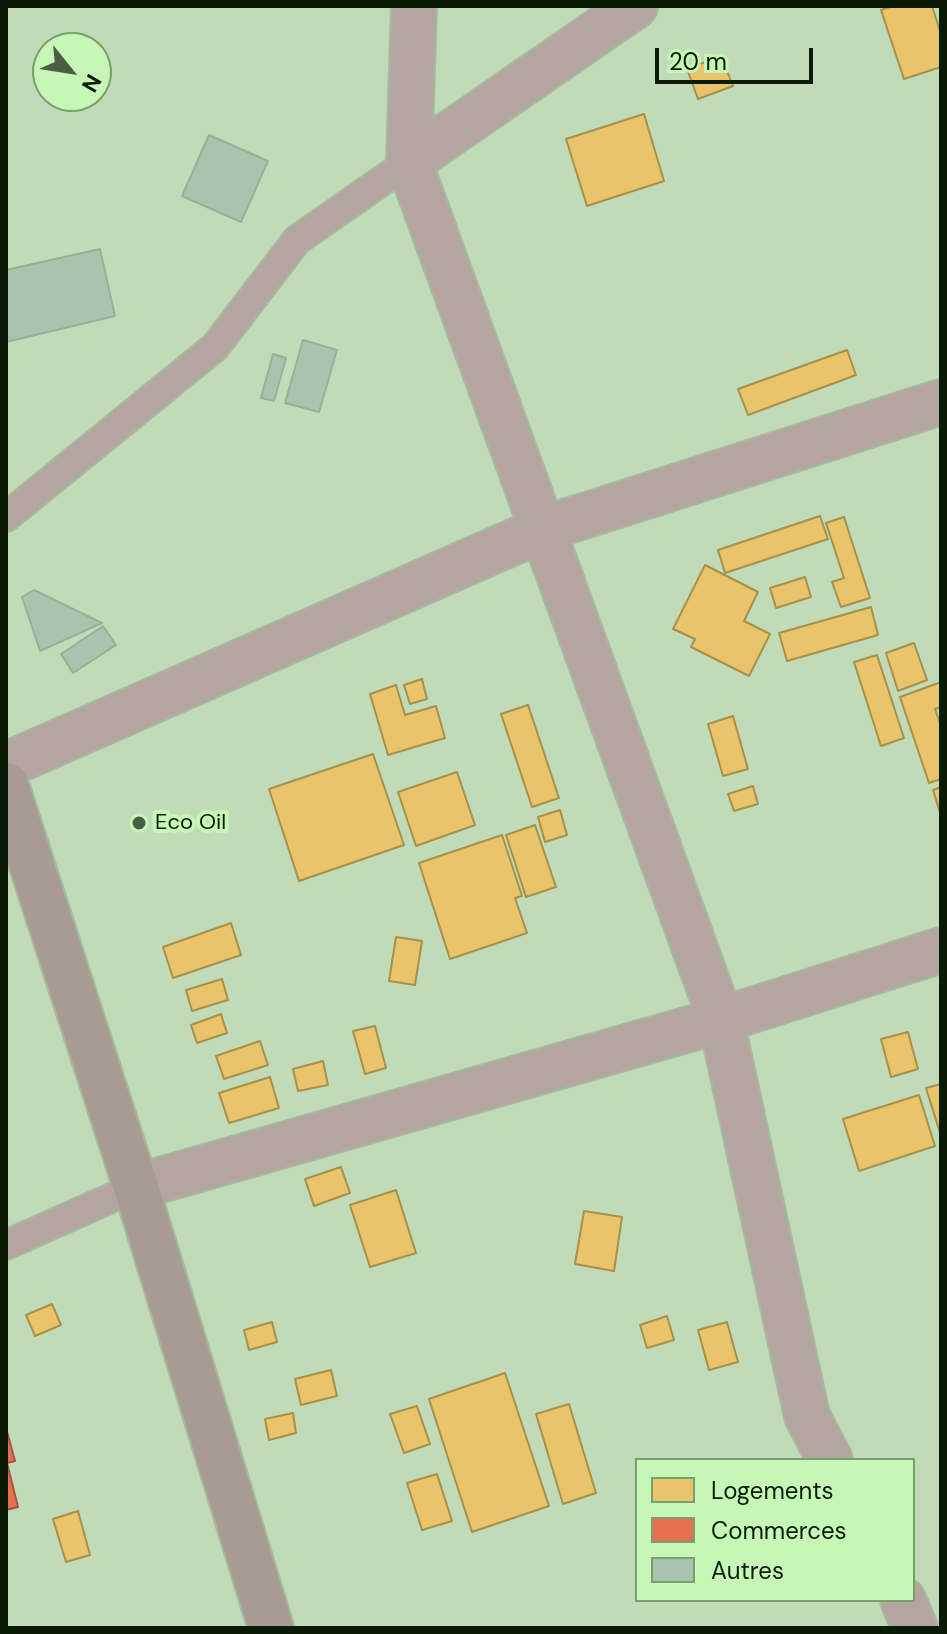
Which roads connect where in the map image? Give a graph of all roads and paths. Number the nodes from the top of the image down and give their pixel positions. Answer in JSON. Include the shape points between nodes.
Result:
{"nodes":[{"id":1,"x":414,"y":6,"type":"edge"},
{"id":2,"x":635,"y":6,"type":"edge"},
{"id":3,"x":409,"y":162,"type":"junction"},
{"id":4,"x":941,"y":402,"type":"edge"},
{"id":5,"x":6,"y":517,"type":"edge"},
{"id":6,"x":543,"y":529,"type":"junction"},
{"id":7,"x":6,"y":765,"type":"edge"},
{"id":8,"x":6,"y":785,"type":"edge"},
{"id":9,"x":941,"y":950,"type":"edge"},
{"id":10,"x":721,"y":1020,"type":"junction"},
{"id":11,"x":136,"y":1187,"type":"junction"},
{"id":12,"x":6,"y":1245,"type":"edge"},
{"id":13,"x":829,"y":1458,"type":"edge"},
{"id":14,"x":904,"y":1602,"type":"edge"},
{"id":15,"x":271,"y":1628,"type":"edge"},
{"id":16,"x":915,"y":1628,"type":"edge"}],
"edges":[{"from":1,"to":3,"type":"street"},
{"from":2,"to":3,"type":"street"},
{"from":3,"to":5,"type":"lane","via":[[297,240],[215,347]]},
{"from":3,"to":6,"type":"street"},
{"from":4,"to":6,"type":"street"},
{"from":6,"to":7,"type":"street"},
{"from":6,"to":10,"type":"street"},
{"from":8,"to":11,"type":"highway"},
{"from":9,"to":10,"type":"street"},
{"from":10,"to":11,"type":"street"},
{"from":10,"to":13,"type":"street","via":[[807,1416]]},
{"from":11,"to":12,"type":"lane"},
{"from":11,"to":15,"type":"highway"},
{"from":14,"to":16,"type":"street"}]}
